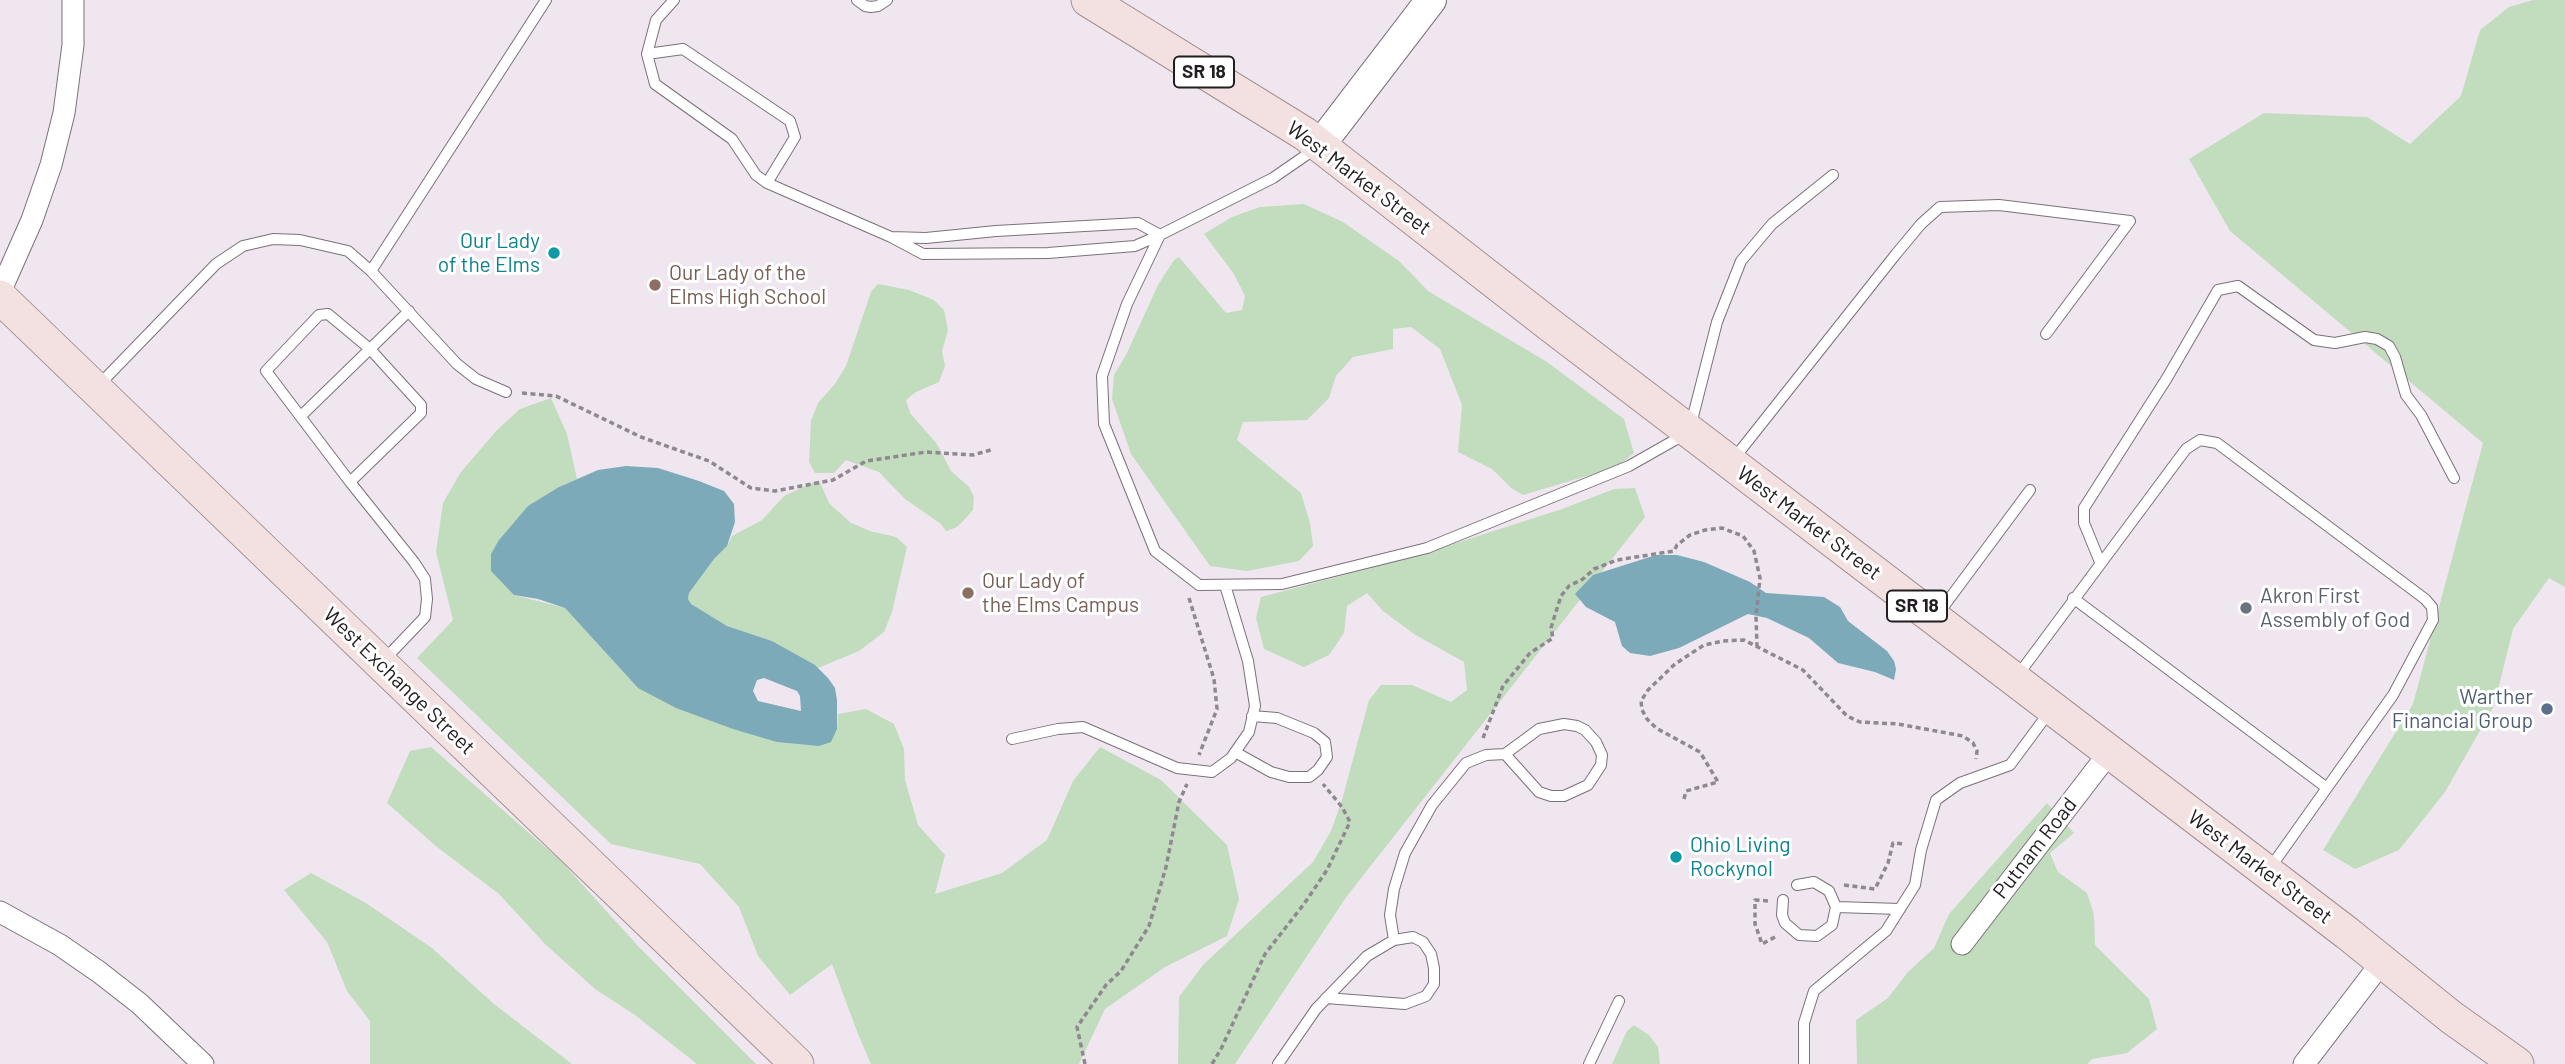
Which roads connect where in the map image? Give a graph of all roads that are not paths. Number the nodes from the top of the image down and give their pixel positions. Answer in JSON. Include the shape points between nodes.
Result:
{"nodes":[{"id":1,"x":74,"y":0,"type":"edge"},
{"id":2,"x":546,"y":0,"type":"edge"},
{"id":3,"x":674,"y":0,"type":"edge"},
{"id":4,"x":857,"y":0,"type":"edge"},
{"id":5,"x":887,"y":0,"type":"edge"},
{"id":6,"x":1088,"y":0,"type":"edge"},
{"id":7,"x":1431,"y":0,"type":"edge"},
{"id":8,"x":647,"y":54,"type":"junction"},
{"id":9,"x":1320,"y":145,"type":"junction"},
{"id":10,"x":1833,"y":174,"type":"dead end"},
{"id":11,"x":767,"y":183,"type":"junction"},
{"id":12,"x":1160,"y":235,"type":"junction"},
{"id":13,"x":891,"y":237,"type":"junction"},
{"id":14,"x":371,"y":271,"type":"junction"},
{"id":15,"x":0,"y":295,"type":"edge"},
{"id":16,"x":409,"y":311,"type":"junction"},
{"id":17,"x":2046,"y":334,"type":"dead end"},
{"id":18,"x":370,"y":349,"type":"junction"},
{"id":19,"x":96,"y":389,"type":"junction"},
{"id":20,"x":506,"y":392,"type":"road end"},
{"id":21,"x":302,"y":415,"type":"junction"},
{"id":22,"x":1689,"y":432,"type":"junction"},
{"id":23,"x":1730,"y":463,"type":"junction"},
{"id":24,"x":2454,"y":478,"type":"dead end"},
{"id":25,"x":350,"y":482,"type":"junction"},
{"id":26,"x":2029,"y":490,"type":"dead end"},
{"id":27,"x":2100,"y":562,"type":"junction"},
{"id":28,"x":1224,"y":585,"type":"junction"},
{"id":29,"x":2073,"y":598,"type":"junction"},
{"id":30,"x":1935,"y":620,"type":"junction"},
{"id":31,"x":381,"y":664,"type":"junction"},
{"id":32,"x":2014,"y":680,"type":"junction"},
{"id":33,"x":2052,"y":709,"type":"junction"},
{"id":34,"x":1252,"y":716,"type":"junction"},
{"id":35,"x":1012,"y":739,"type":"dead end"},
{"id":36,"x":1235,"y":752,"type":"junction"},
{"id":37,"x":2109,"y":753,"type":"junction"},
{"id":38,"x":1505,"y":754,"type":"junction"},
{"id":39,"x":2327,"y":788,"type":"junction"},
{"id":40,"x":2266,"y":873,"type":"junction"},
{"id":41,"x":1797,"y":885,"type":"dead end"},
{"id":42,"x":1779,"y":899,"type":"road end"},
{"id":43,"x":1836,"y":908,"type":"junction"},
{"id":44,"x":1900,"y":909,"type":"junction"},
{"id":45,"x":0,"y":912,"type":"edge"},
{"id":46,"x":1394,"y":940,"type":"junction"},
{"id":47,"x":1962,"y":944,"type":"dead end"},
{"id":48,"x":2382,"y":962,"type":"junction"},
{"id":49,"x":1326,"y":998,"type":"junction"},
{"id":50,"x":1619,"y":1001,"type":"dead end"},
{"id":51,"x":203,"y":1064,"type":"edge"},
{"id":52,"x":797,"y":1064,"type":"edge"},
{"id":53,"x":1278,"y":1064,"type":"edge"},
{"id":54,"x":1589,"y":1064,"type":"edge"},
{"id":55,"x":1804,"y":1064,"type":"edge"},
{"id":56,"x":2304,"y":1064,"type":"edge"},
{"id":57,"x":2517,"y":1064,"type":"edge"}],
"edges":[{"from":1,"to":15,"type":"street","via":[[64,113],[51,165]]},
{"from":2,"to":14,"type":"lane"},
{"from":3,"to":8,"type":"lane","via":[[656,20]]},
{"from":4,"to":5,"type":"lane","via":[[871,7]]},
{"from":6,"to":9,"type":"main road","name":"West Market Street","number":"SR 18"},
{"from":7,"to":9,"type":"main road"},
{"from":8,"to":11,"type":"lane","via":[[655,84],[732,139],[756,175]]},
{"from":8,"to":11,"type":"lane","via":[[683,49],[790,121],[795,137]]},
{"from":9,"to":12,"type":"lane","via":[[1273,178]]},
{"from":9,"to":22,"type":"main road","name":"West Market Street","number":"SR 18"},
{"from":10,"to":22,"type":"lane","via":[[1772,224],[1741,261],[1717,322]]},
{"from":11,"to":13,"type":"lane"},
{"from":12,"to":13,"type":"lane","via":[[1138,223]]},
{"from":12,"to":13,"type":"lane","via":[[1135,246],[1107,249],[951,254],[923,254]]},
{"from":12,"to":28,"type":"lane","via":[[1127,304],[1102,376],[1104,424],[1155,551],[1199,585]]},
{"from":14,"to":16,"type":"lane"},
{"from":14,"to":19,"type":"lane","via":[[348,251],[300,240],[273,239],[243,246],[216,264]]},
{"from":15,"to":19,"type":"main road","name":"West Exchange Street"},
{"from":16,"to":18,"type":"lane"},
{"from":16,"to":20,"type":"lane","via":[[457,364],[476,379]]},
{"from":17,"to":23,"type":"lane","via":[[2130,221],[1999,205],[1940,207],[1896,254]]},
{"from":18,"to":21,"type":"lane"},
{"from":18,"to":21,"type":"lane","via":[[328,314],[319,315],[266,371]]},
{"from":18,"to":25,"type":"lane","via":[[421,405],[421,413]]},
{"from":19,"to":31,"type":"main road","name":"West Exchange Street"},
{"from":21,"to":25,"type":"lane"},
{"from":22,"to":23,"type":"main road","name":"West Market Street","number":"SR 18"},
{"from":22,"to":28,"type":"lane","via":[[1629,466],[1427,548],[1282,584]]},
{"from":23,"to":30,"type":"main road","name":"West Market Street","number":"SR 18"},
{"from":24,"to":27,"type":"lane","via":[[2406,395],[2389,346],[2365,337],[2335,343],[2314,340],[2238,286],[2218,290],[2084,508],[2084,523]]},
{"from":25,"to":31,"type":"lane","via":[[425,579],[425,617]]},
{"from":26,"to":30,"type":"lane"},
{"from":27,"to":29,"type":"lane"},
{"from":27,"to":39,"type":"lane","via":[[2186,449],[2200,440],[2217,443],[2424,599],[2432,607],[2433,620],[2393,695]]},
{"from":28,"to":34,"type":"lane","via":[[1248,661],[1255,706]]},
{"from":29,"to":32,"type":"lane"},
{"from":29,"to":39,"type":"lane"},
{"from":30,"to":32,"type":"main road","name":"West Market Street","number":"SR 18"},
{"from":31,"to":52,"type":"main road","name":"West Exchange Street"},
{"from":32,"to":33,"type":"main road","name":"West Market Street","number":"SR 18"},
{"from":33,"to":37,"type":"main road","name":"West Market Street","number":"SR 18"},
{"from":33,"to":44,"type":"lane","via":[[2010,765],[1960,783],[1937,800],[1915,885]]},
{"from":34,"to":36,"type":"lane","via":[[1249,732]]},
{"from":34,"to":36,"type":"lane","via":[[1301,726],[1325,742],[1327,757],[1308,777],[1289,777]]},
{"from":35,"to":36,"type":"lane","via":[[1083,727],[1177,768],[1212,772]]},
{"from":37,"to":40,"type":"main road","name":"West Market Street","number":"SR 18"},
{"from":37,"to":47,"type":"street","name":"Putnam Road"},
{"from":38,"to":38,"type":"lane","via":[[1539,792],[1551,796],[1564,796],[1588,785],[1602,755],[1585,730],[1564,724],[1539,729]]},
{"from":38,"to":46,"type":"lane","via":[[1465,763],[1432,805],[1405,853],[1394,889],[1390,915]]},
{"from":39,"to":40,"type":"lane"},
{"from":40,"to":48,"type":"main road","name":"West Market Street","number":"SR 18"},
{"from":41,"to":43,"type":"lane","via":[[1814,882],[1822,886]]},
{"from":42,"to":43,"type":"lane","via":[[1789,928],[1799,935],[1817,936],[1832,925]]},
{"from":43,"to":44,"type":"lane"},
{"from":44,"to":55,"type":"lane","via":[[1886,931],[1814,990],[1804,1023]]},
{"from":45,"to":51,"type":"street","via":[[99,972]]},
{"from":46,"to":49,"type":"lane","via":[[1367,956]]},
{"from":46,"to":49,"type":"lane","via":[[1413,937],[1431,954],[1434,984],[1426,996],[1405,1004]]},
{"from":48,"to":56,"type":"street"},
{"from":48,"to":57,"type":"main road","name":"West Market Street","number":"SR 18"},
{"from":49,"to":53,"type":"lane"},
{"from":50,"to":54,"type":"lane"}]}
